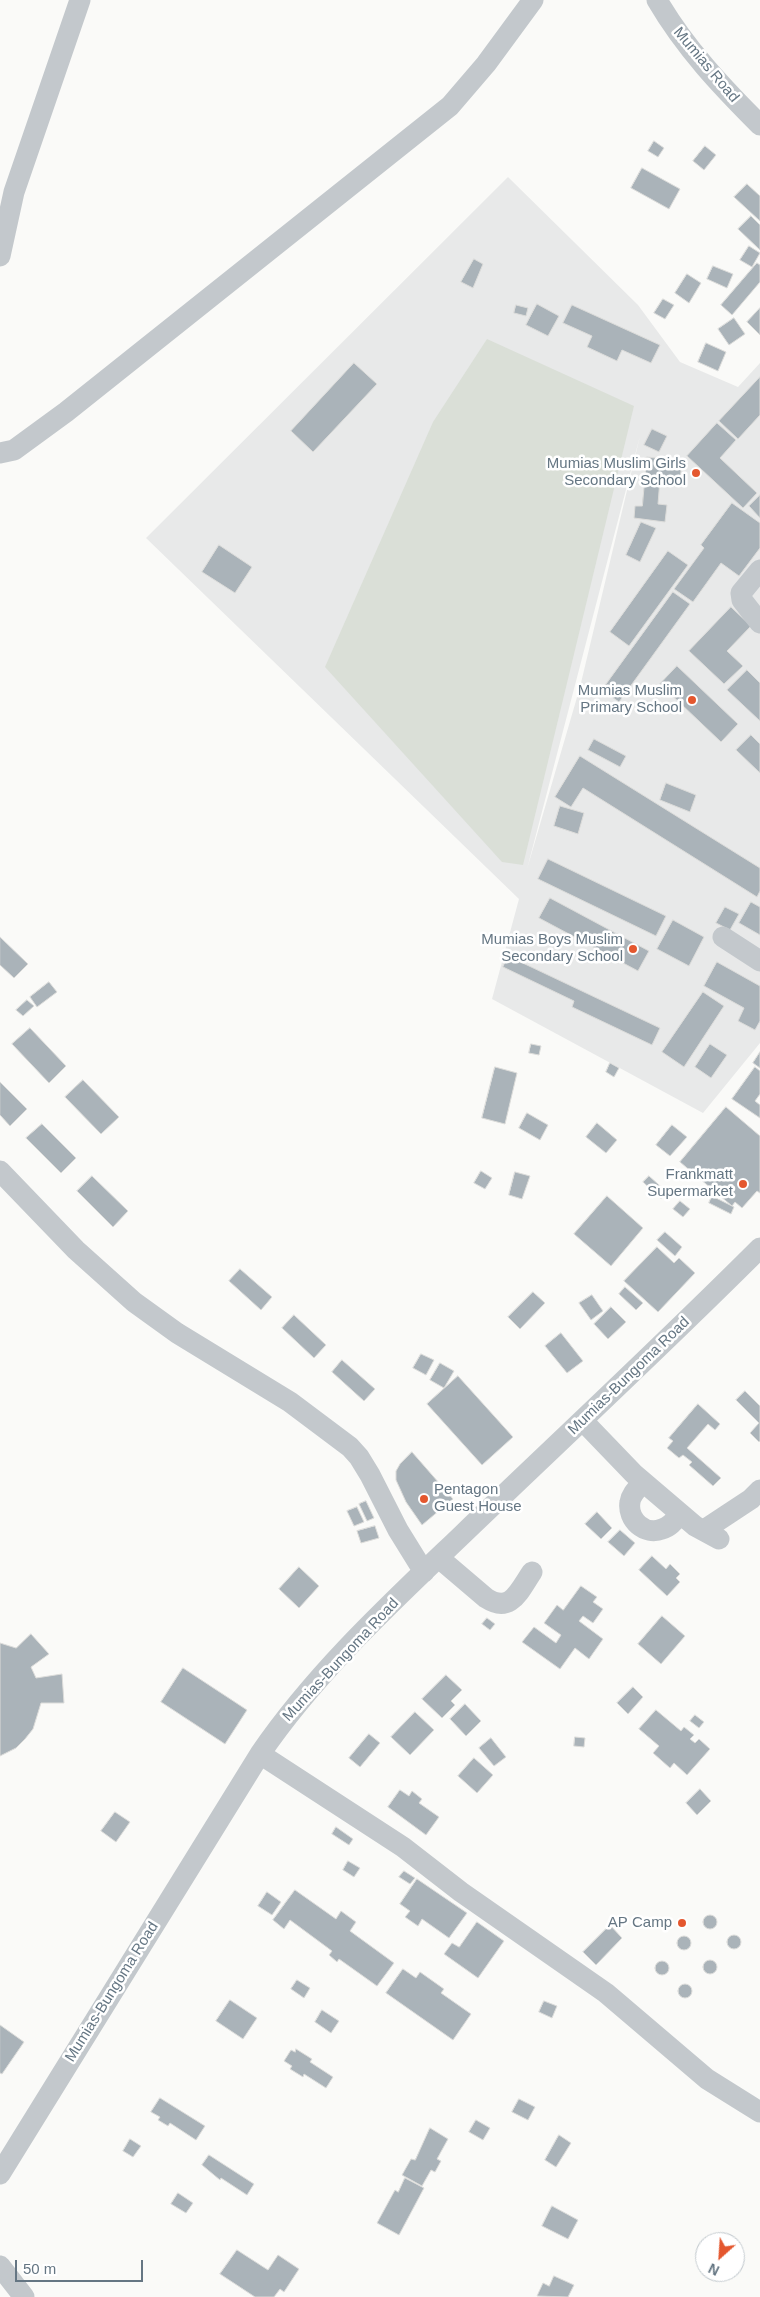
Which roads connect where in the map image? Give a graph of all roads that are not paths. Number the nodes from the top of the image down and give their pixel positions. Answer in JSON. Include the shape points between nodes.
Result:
{"nodes":[{"id":1,"x":80,"y":0,"type":"edge"},
{"id":2,"x":533,"y":0,"type":"edge"},
{"id":3,"x":657,"y":0,"type":"edge"},
{"id":4,"x":760,"y":125,"type":"edge"},
{"id":5,"x":0,"y":256,"type":"edge"},
{"id":6,"x":0,"y":452,"type":"edge"},
{"id":7,"x":760,"y":570,"type":"edge"},
{"id":8,"x":760,"y":623,"type":"edge"},
{"id":9,"x":723,"y":937,"type":"dead end"},
{"id":10,"x":760,"y":962,"type":"edge"},
{"id":11,"x":0,"y":1172,"type":"edge"},
{"id":12,"x":760,"y":1248,"type":"edge"},
{"id":13,"x":583,"y":1421,"type":"junction"},
{"id":14,"x":643,"y":1482,"type":"junction"},
{"id":15,"x":760,"y":1490,"type":"edge"},
{"id":16,"x":680,"y":1514,"type":"junction"},
{"id":17,"x":439,"y":1558,"type":"junction"},
{"id":18,"x":424,"y":1572,"type":"junction"},
{"id":19,"x":532,"y":1572,"type":"dead end"},
{"id":20,"x":260,"y":1754,"type":"junction"},
{"id":21,"x":760,"y":2112,"type":"edge"},
{"id":22,"x":0,"y":2174,"type":"edge"},
{"id":23,"x":0,"y":2266,"type":"edge"},
{"id":24,"x":24,"y":2297,"type":"edge"}],
"edges":[{"from":1,"to":5,"type":"street","via":[[14,192]]},
{"from":2,"to":6,"type":"street","via":[[450,106],[66,412],[14,450]]},
{"from":3,"to":4,"type":"street","name":"Mumias Road","via":[[698,60]]},
{"from":7,"to":8,"type":"street","via":[[741,594]]},
{"from":9,"to":10,"type":"street"},
{"from":11,"to":18,"type":"street","via":[[76,1250],[134,1302],[290,1402],[350,1447],[370,1474],[398,1530]]},
{"from":12,"to":13,"type":"street","name":"Mumias-Bungoma Road"},
{"from":13,"to":14,"type":"street"},
{"from":13,"to":17,"type":"street","name":"Mumias-Bungoma Road"},
{"from":14,"to":16,"type":"street"},
{"from":14,"to":16,"type":"street","via":[[630,1501],[632,1518],[640,1526],[650,1531],[661,1530]]},
{"from":15,"to":16,"type":"street","via":[[712,1534]]},
{"from":17,"to":18,"type":"street","name":"Mumias-Bungoma Road"},
{"from":17,"to":19,"type":"street","via":[[494,1604],[503,1605],[513,1599]]},
{"from":18,"to":20,"type":"street","name":"Mumias-Bungoma Road","via":[[311,1688]]},
{"from":20,"to":21,"type":"street","via":[[403,1847],[461,1892],[606,1993],[707,2079]]},
{"from":20,"to":22,"type":"street","name":"Mumias-Bungoma Road"},
{"from":23,"to":24,"type":"street"}]}
